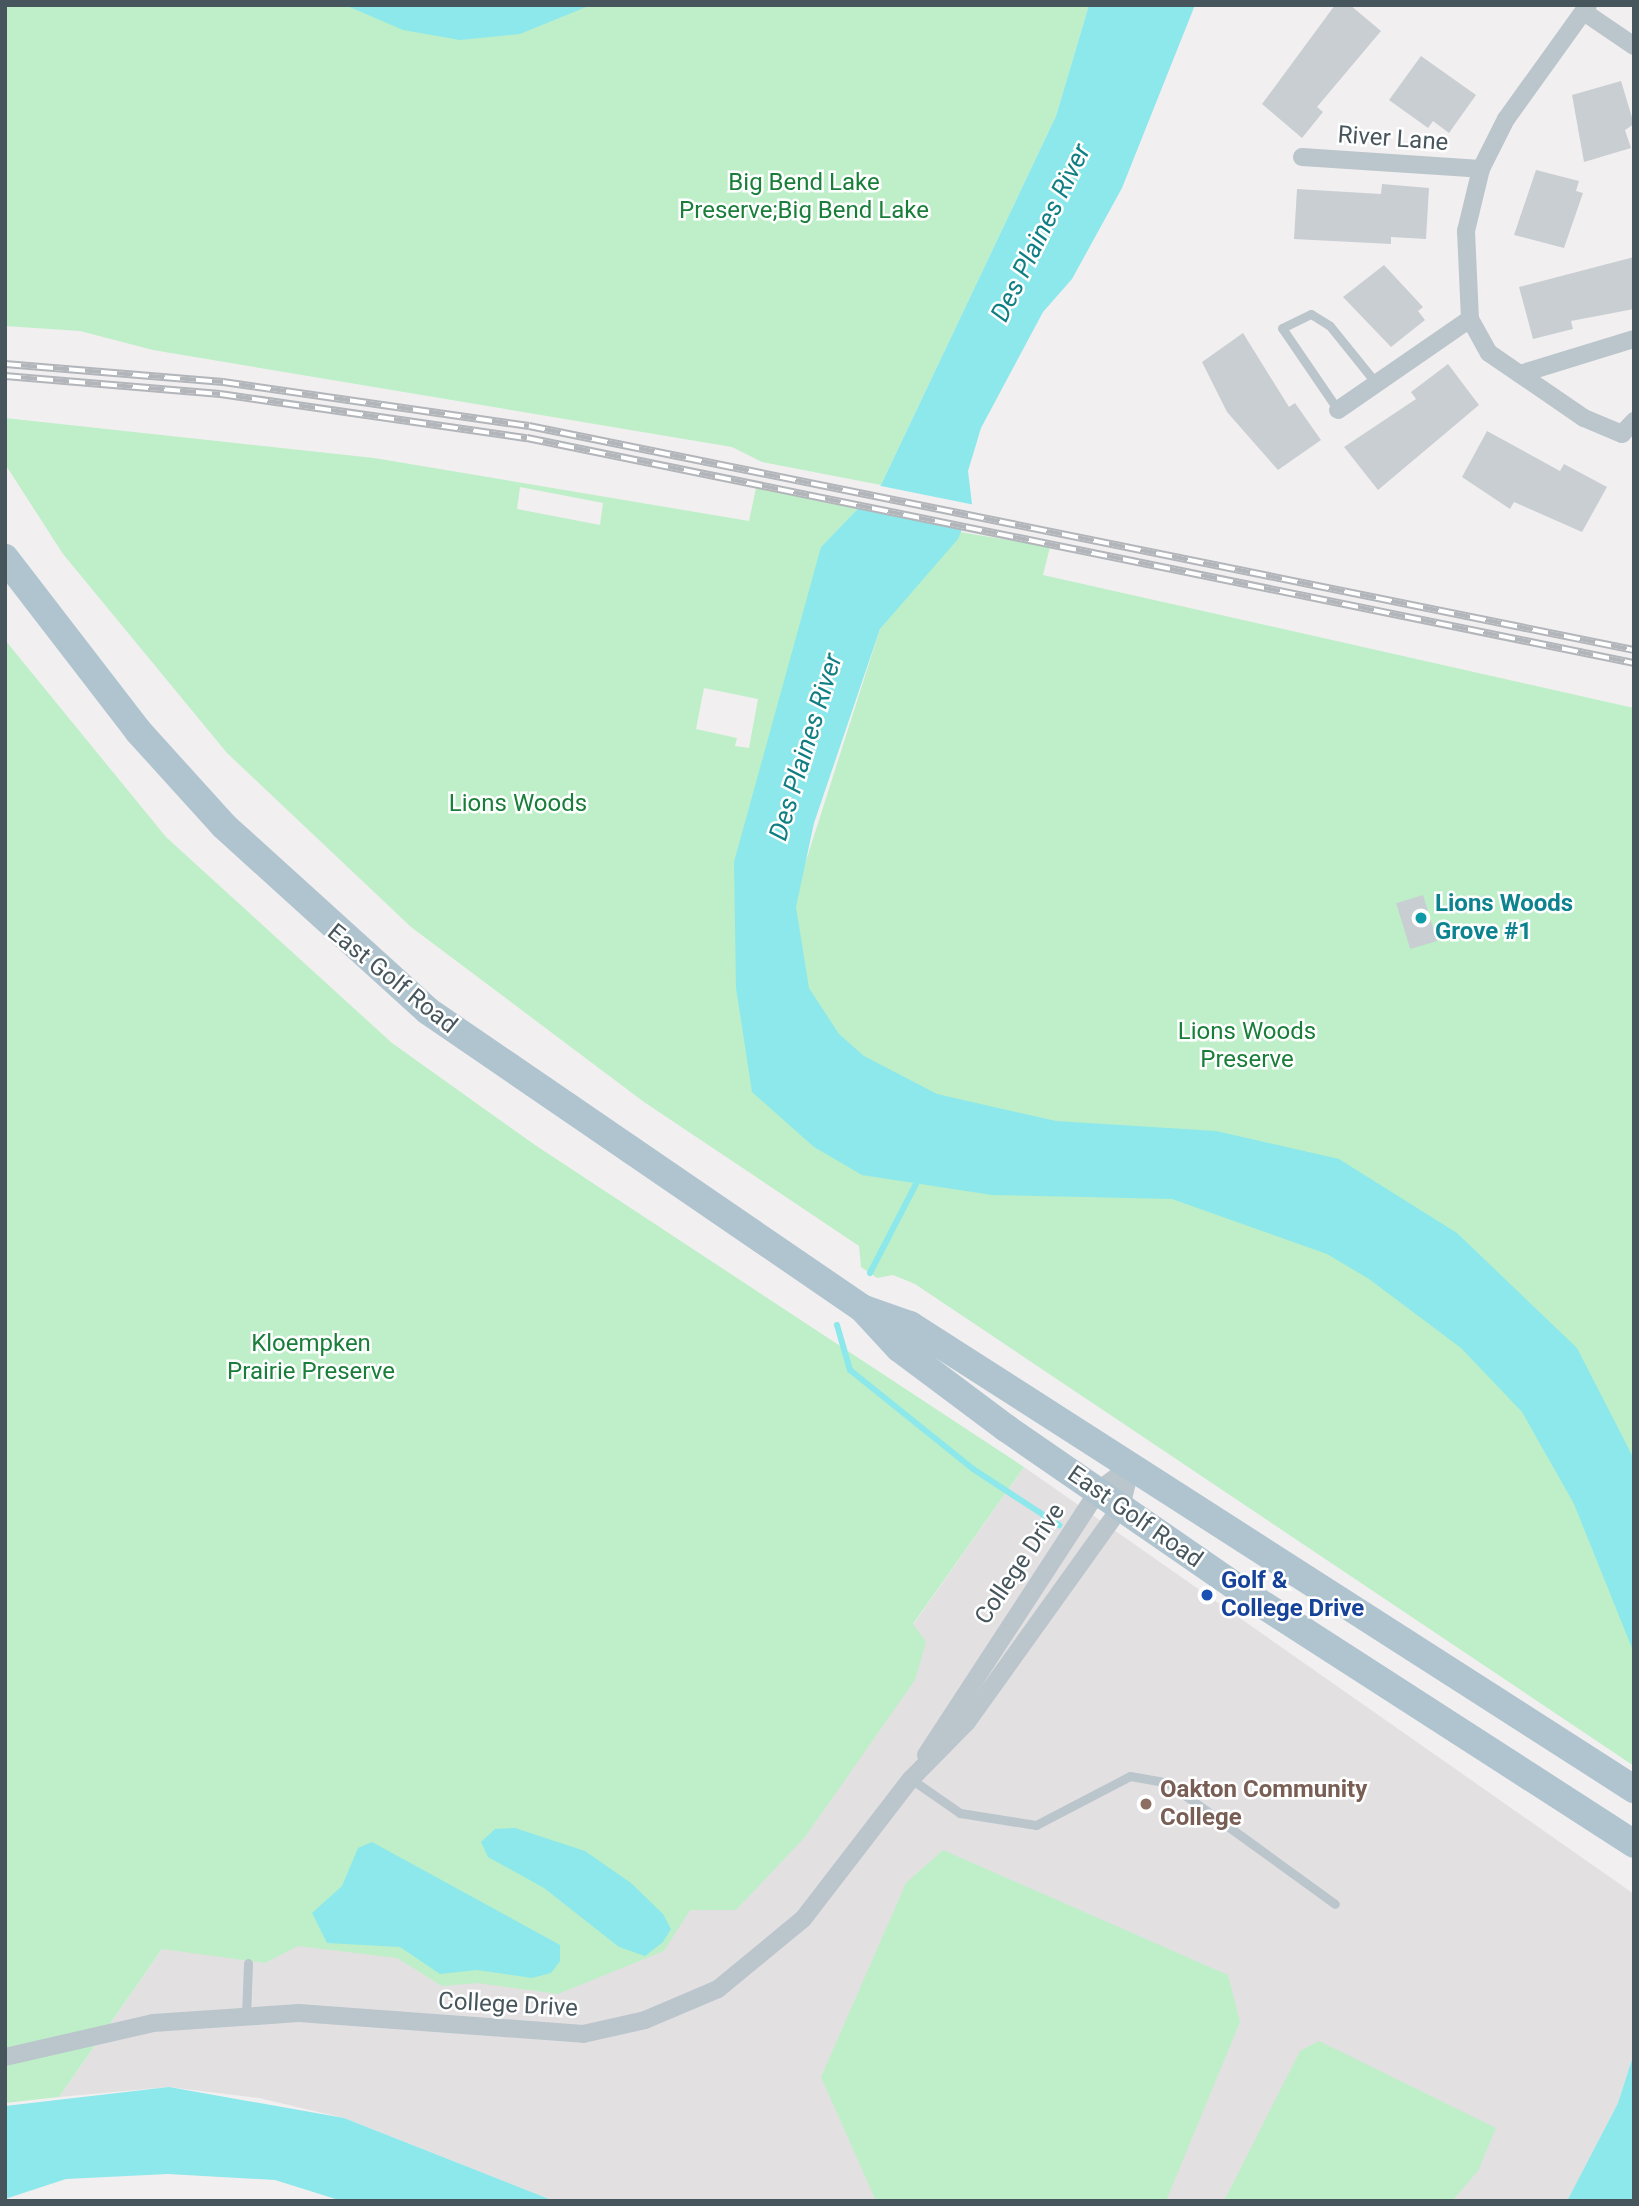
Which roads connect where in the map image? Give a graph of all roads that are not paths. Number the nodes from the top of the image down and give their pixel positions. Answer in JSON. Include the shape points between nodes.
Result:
{"nodes":[{"id":1,"x":1586,"y":9,"type":"edge"},
{"id":2,"x":1634,"y":46,"type":"edge"},
{"id":3,"x":1302,"y":157,"type":"dead end"},
{"id":4,"x":1481,"y":169,"type":"junction"},
{"id":5,"x":1470,"y":319,"type":"junction"},
{"id":6,"x":1634,"y":339,"type":"edge"},
{"id":7,"x":1520,"y":374,"type":"junction"},
{"id":8,"x":1376,"y":383,"type":"junction"},
{"id":9,"x":1338,"y":410,"type":"joint"},
{"id":10,"x":1634,"y":421,"type":"edge"},
{"id":11,"x":5,"y":558,"type":"edge"},
{"id":12,"x":862,"y":1308,"type":"junction"},
{"id":13,"x":1131,"y":1466,"type":"junction"},
{"id":14,"x":1099,"y":1490,"type":"junction"},
{"id":15,"x":1121,"y":1507,"type":"junction"},
{"id":16,"x":911,"y":1779,"type":"junction"},
{"id":17,"x":1634,"y":1789,"type":"edge"},
{"id":18,"x":1634,"y":1844,"type":"edge"},
{"id":19,"x":1335,"y":1904,"type":"dead end"},
{"id":20,"x":248,"y":1963,"type":"dead end"},
{"id":21,"x":246,"y":2016,"type":"junction"},
{"id":22,"x":5,"y":2057,"type":"edge"}],
"edges":[{"from":1,"to":2,"type":"street"},
{"from":1,"to":4,"type":"street","via":[[1506,119]]},
{"from":3,"to":4,"type":"street","name":"River Lane"},
{"from":4,"to":5,"type":"street","via":[[1466,231]]},
{"from":5,"to":7,"type":"street","via":[[1489,353]]},
{"from":5,"to":8,"type":"street"},
{"from":6,"to":7,"type":"street"},
{"from":7,"to":10,"type":"street","via":[[1606,431],[1622,434]]},
{"from":8,"to":9,"type":"street"},
{"from":8,"to":9,"type":"lane","via":[[1330,326],[1311,314],[1282,328]]},
{"from":11,"to":12,"type":"main road","name":"East Golf Road","via":[[138,731],[321,920],[507,1069]]},
{"from":12,"to":13,"type":"main road","name":"East Golf Road","via":[[910,1325]]},
{"from":12,"to":14,"type":"main road","name":"East Golf Road","via":[[899,1348]]},
{"from":13,"to":14,"type":"street","name":"College Drive"},
{"from":13,"to":15,"type":"street","name":"College Drive"},
{"from":13,"to":17,"type":"main road","name":"East Golf Road"},
{"from":14,"to":15,"type":"main road","name":"East Golf Road"},
{"from":14,"to":16,"type":"street","name":"College Drive"},
{"from":15,"to":16,"type":"street","name":"College Drive","via":[[968,1722]]},
{"from":15,"to":18,"type":"main road","name":"East Golf Road"},
{"from":16,"to":19,"type":"lane","via":[[960,1813],[1036,1825],[1130,1776],[1168,1783]]},
{"from":16,"to":21,"type":"street","name":"College Drive","via":[[803,1919],[718,1989],[645,2020],[583,2034],[544,2035],[363,2017]]},
{"from":20,"to":21,"type":"lane"},
{"from":21,"to":22,"type":"street","name":"College Drive","via":[[153,2023]]}]}
